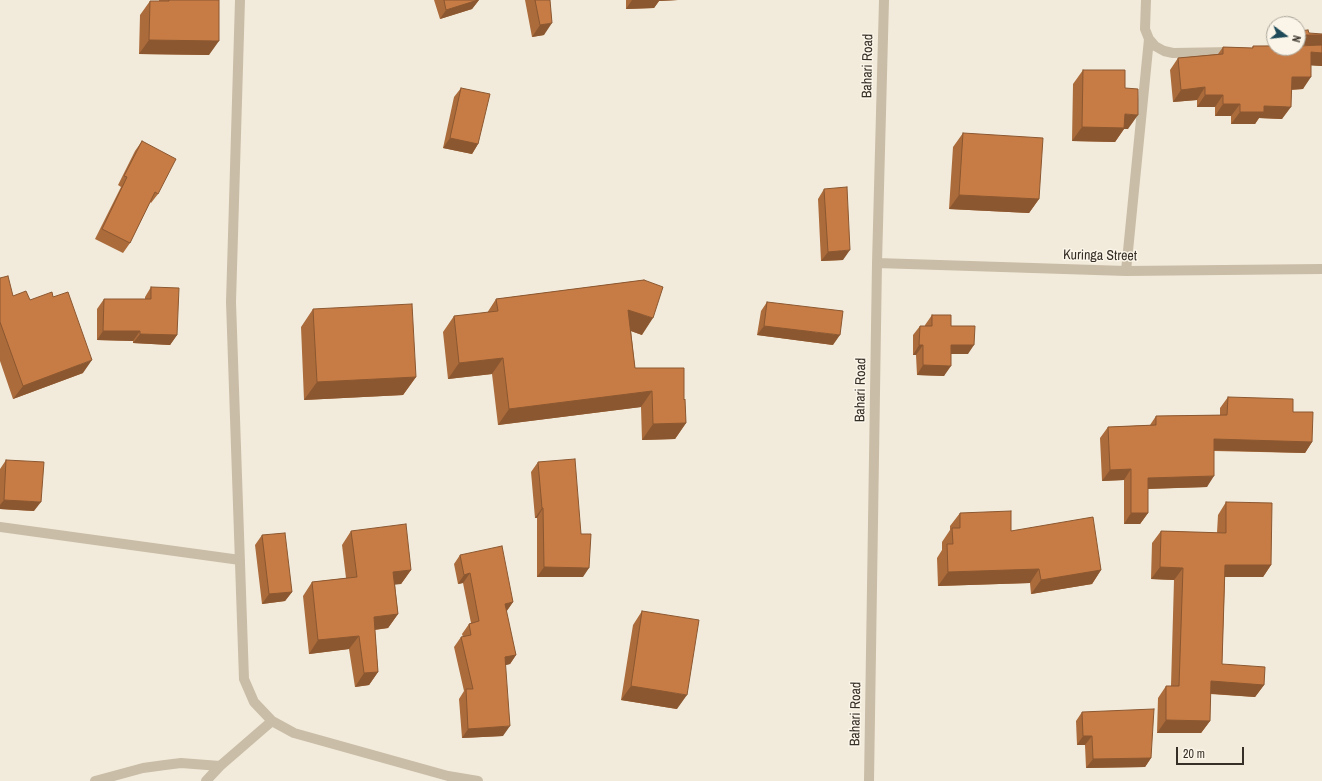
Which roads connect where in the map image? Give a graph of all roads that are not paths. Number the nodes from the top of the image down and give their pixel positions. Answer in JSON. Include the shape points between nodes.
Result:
{"nodes":[{"id":1,"x":240,"y":0,"type":"edge"},
{"id":2,"x":884,"y":0,"type":"edge"},
{"id":3,"x":1146,"y":0,"type":"edge"},
{"id":4,"x":1148,"y":39,"type":"junction"},
{"id":5,"x":1244,"y":52,"type":"edge"},
{"id":6,"x":877,"y":263,"type":"junction"},
{"id":7,"x":1322,"y":269,"type":"edge"},
{"id":8,"x":1126,"y":271,"type":"junction"},
{"id":9,"x":0,"y":527,"type":"edge"},
{"id":10,"x":240,"y":560,"type":"junction"},
{"id":11,"x":272,"y":721,"type":"junction"},
{"id":12,"x":220,"y":766,"type":"junction"},
{"id":13,"x":95,"y":781,"type":"edge"},
{"id":14,"x":206,"y":781,"type":"edge"},
{"id":15,"x":478,"y":781,"type":"edge"},
{"id":16,"x":869,"y":781,"type":"edge"}],
"edges":[{"from":1,"to":10,"type":"street","via":[[231,302]]},
{"from":2,"to":6,"type":"street","name":"Bahari Road"},
{"from":3,"to":4,"type":"street","via":[[1145,29]]},
{"from":4,"to":5,"type":"street","via":[[1155,46],[1173,53]]},
{"from":4,"to":8,"type":"street"},
{"from":6,"to":8,"type":"street","name":"Kuringa Street"},
{"from":6,"to":16,"type":"street","name":"Bahari Road"},
{"from":7,"to":8,"type":"street","name":"Kuringa Street"},
{"from":9,"to":10,"type":"street"},
{"from":10,"to":11,"type":"street","via":[[244,679],[254,702]]},
{"from":11,"to":12,"type":"street"},
{"from":11,"to":15,"type":"street","via":[[294,733],[448,776]]},
{"from":12,"to":13,"type":"street","via":[[181,763],[143,768]]},
{"from":12,"to":14,"type":"street"}]}
